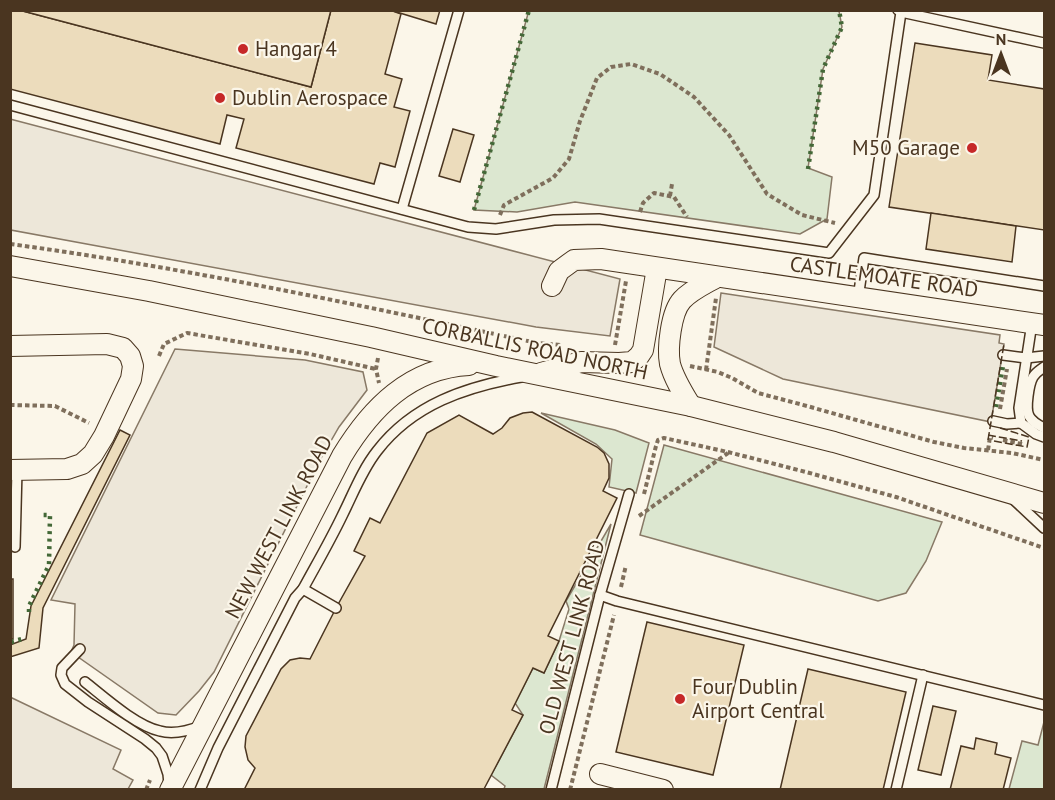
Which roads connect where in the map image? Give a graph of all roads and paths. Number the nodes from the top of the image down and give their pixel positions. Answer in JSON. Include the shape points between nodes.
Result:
{"nodes":[{"id":1,"x":459,"y":10,"type":"edge"},
{"id":2,"x":900,"y":11,"type":"edge"},
{"id":3,"x":1044,"y":43,"type":"edge"},
{"id":4,"x":10,"y":105,"type":"edge"},
{"id":5,"x":672,"y":184,"type":"dead end"},
{"id":6,"x":670,"y":196,"type":"junction"},
{"id":7,"x":402,"y":209,"type":"junction"},
{"id":8,"x":839,"y":224,"type":"dead end"},
{"id":9,"x":636,"y":225,"type":"junction"},
{"id":10,"x":496,"y":229,"type":"junction"},
{"id":11,"x":685,"y":232,"type":"junction"},
{"id":12,"x":10,"y":244,"type":"edge"},
{"id":13,"x":628,"y":263,"type":"junction"},
{"id":14,"x":10,"y":266,"type":"edge"},
{"id":15,"x":657,"y":268,"type":"junction"},
{"id":16,"x":41,"y":272,"type":"junction"},
{"id":17,"x":10,"y":274,"type":"edge"},
{"id":18,"x":718,"y":277,"type":"junction"},
{"id":19,"x":552,"y":286,"type":"dead end"},
{"id":20,"x":1044,"y":286,"type":"edge"},
{"id":21,"x":858,"y":298,"type":"junction"},
{"id":22,"x":388,"y":310,"type":"junction"},
{"id":23,"x":387,"y":319,"type":"dead end"},
{"id":24,"x":1038,"y":324,"type":"edge"},
{"id":25,"x":10,"y":346,"type":"edge"},
{"id":26,"x":570,"y":346,"type":"dead end"},
{"id":27,"x":614,"y":351,"type":"dead end"},
{"id":28,"x":1003,"y":355,"type":"dead end"},
{"id":29,"x":159,"y":356,"type":"dead end"},
{"id":30,"x":1044,"y":356,"type":"edge"},
{"id":31,"x":1026,"y":358,"type":"junction"},
{"id":32,"x":689,"y":365,"type":"dead end"},
{"id":33,"x":496,"y":366,"type":"junction"},
{"id":34,"x":376,"y":367,"type":"dead end"},
{"id":35,"x":1044,"y":367,"type":"edge"},
{"id":36,"x":706,"y":370,"type":"junction"},
{"id":37,"x":538,"y":374,"type":"junction"},
{"id":38,"x":10,"y":405,"type":"edge"},
{"id":39,"x":690,"y":406,"type":"junction"},
{"id":40,"x":993,"y":421,"type":"dead end"},
{"id":41,"x":1021,"y":423,"type":"junction"},
{"id":42,"x":1044,"y":428,"type":"edge"},
{"id":43,"x":106,"y":432,"type":"junction"},
{"id":44,"x":1044,"y":436,"type":"edge"},
{"id":45,"x":728,"y":452,"type":"junction"},
{"id":46,"x":1044,"y":460,"type":"edge"},
{"id":47,"x":14,"y":470,"type":"edge"},
{"id":48,"x":1004,"y":492,"type":"junction"},
{"id":49,"x":629,"y":494,"type":"dead end"},
{"id":50,"x":643,"y":498,"type":"dead end"},
{"id":51,"x":1044,"y":502,"type":"edge"},
{"id":52,"x":640,"y":507,"type":"dead end"},
{"id":53,"x":1044,"y":528,"type":"edge"},
{"id":54,"x":15,"y":547,"type":"dead end"},
{"id":55,"x":1044,"y":548,"type":"edge"},
{"id":56,"x":627,"y":562,"type":"dead end"},
{"id":57,"x":621,"y":585,"type":"dead end"},
{"id":58,"x":303,"y":589,"type":"junction"},
{"id":59,"x":600,"y":595,"type":"junction"},
{"id":60,"x":336,"y":608,"type":"dead end"},
{"id":61,"x":612,"y":624,"type":"dead end"},
{"id":62,"x":80,"y":649,"type":"dead end"},
{"id":63,"x":923,"y":675,"type":"junction"},
{"id":64,"x":85,"y":682,"type":"dead end"},
{"id":65,"x":1044,"y":705,"type":"edge"},
{"id":66,"x":204,"y":724,"type":"junction"},
{"id":67,"x":600,"y":774,"type":"dead end"},
{"id":68,"x":170,"y":789,"type":"edge"},
{"id":69,"x":200,"y":789,"type":"edge"},
{"id":70,"x":551,"y":789,"type":"edge"},
{"id":71,"x":570,"y":789,"type":"edge"},
{"id":72,"x":663,"y":789,"type":"edge"},
{"id":73,"x":896,"y":789,"type":"edge"}],
"edges":[{"from":1,"to":7,"type":"lane"},
{"from":2,"to":3,"type":"lane"},
{"from":2,"to":11,"type":"lane","via":[[874,195],[829,253]]},
{"from":4,"to":7,"type":"lane"},
{"from":5,"to":6,"type":"path"},
{"from":6,"to":9,"type":"path","via":[[654,193],[643,203]]},
{"from":6,"to":11,"type":"path","via":[[688,216]]},
{"from":7,"to":10,"type":"lane","via":[[468,227]]},
{"from":8,"to":10,"type":"path","via":[[802,215],[767,194],[729,135],[694,97],[660,74],[631,64],[611,67],[597,78],[569,159],[553,178],[504,205]]},
{"from":9,"to":10,"type":"lane","via":[[599,219],[554,220]]},
{"from":9,"to":11,"type":"lane"},
{"from":12,"to":22,"type":"path"},
{"from":13,"to":15,"type":"street","name":"CASTLEMOATE ROAD"},
{"from":13,"to":19,"type":"street","name":"CASTLEMOATE ROAD","via":[[574,260],[559,271]]},
{"from":13,"to":27,"type":"path"},
{"from":14,"to":16,"type":"street","name":"CORBALLIS ROAD NORTH"},
{"from":15,"to":18,"type":"street","name":"CASTLEMOATE ROAD"},
{"from":15,"to":37,"type":"street","via":[[639,356],[632,362],[581,362]]},
{"from":16,"to":17,"type":"street"},
{"from":16,"to":33,"type":"street","name":"CORBALLIS ROAD NORTH","via":[[172,296]]},
{"from":18,"to":21,"type":"street","name":"CASTLEMOATE ROAD"},
{"from":18,"to":36,"type":"path"},
{"from":18,"to":39,"type":"street","via":[[688,294],[675,310],[672,323],[670,362]]},
{"from":20,"to":21,"type":"lane","via":[[864,258]]},
{"from":21,"to":24,"type":"street","name":"CASTLEMOATE ROAD"},
{"from":22,"to":23,"type":"path"},
{"from":22,"to":26,"type":"path","via":[[537,343]]},
{"from":24,"to":31,"type":"lane"},
{"from":25,"to":43,"type":"street","via":[[107,344],[123,348],[133,366],[131,379]]},
{"from":28,"to":31,"type":"lane"},
{"from":29,"to":34,"type":"path","via":[[164,344],[187,333]]},
{"from":30,"to":31,"type":"lane"},
{"from":31,"to":41,"type":"lane","via":[[1019,408]]},
{"from":32,"to":36,"type":"path"},
{"from":33,"to":37,"type":"street","name":"CORBALLIS ROAD NORTH"},
{"from":33,"to":66,"type":"street","name":"NEW WEST LINK ROAD","via":[[449,367],[428,374],[389,397],[355,435]]},
{"from":35,"to":42,"type":"lane","via":[[1031,379],[1027,407],[1034,423]]},
{"from":36,"to":46,"type":"path","via":[[732,378],[758,393],[934,442]]},
{"from":37,"to":39,"type":"street","name":"CORBALLIS ROAD NORTH"},
{"from":37,"to":58,"type":"lane","via":[[482,385],[445,398],[391,434],[364,470]]},
{"from":38,"to":43,"type":"path","via":[[55,406]]},
{"from":39,"to":48,"type":"street","name":"CORBALLIS ROAD NORTH","via":[[834,442]]},
{"from":40,"to":41,"type":"lane"},
{"from":41,"to":44,"type":"lane"},
{"from":43,"to":47,"type":"street","via":[[82,464],[67,469]]},
{"from":45,"to":50,"type":"path","via":[[671,439],[658,440]]},
{"from":45,"to":52,"type":"path","via":[[638,517]]},
{"from":45,"to":55,"type":"path","via":[[896,497]]},
{"from":47,"to":54,"type":"lane"},
{"from":48,"to":51,"type":"street","name":"CORBALLIS ROAD NORTH"},
{"from":48,"to":53,"type":"lane"},
{"from":49,"to":59,"type":"lane","name":"OLD WEST LINK ROAD"},
{"from":56,"to":57,"type":"path"},
{"from":58,"to":60,"type":"lane"},
{"from":58,"to":69,"type":"lane"},
{"from":59,"to":63,"type":"lane"},
{"from":59,"to":70,"type":"lane","name":"OLD WEST LINK ROAD"},
{"from":61,"to":71,"type":"path"},
{"from":62,"to":68,"type":"lane","via":[[62,668],[65,684],[156,748],[162,756]]},
{"from":63,"to":65,"type":"lane"},
{"from":63,"to":73,"type":"lane"},
{"from":64,"to":66,"type":"lane","via":[[148,728],[161,732],[190,731]]},
{"from":66,"to":68,"type":"street","name":"NEW WEST LINK ROAD"},
{"from":67,"to":72,"type":"street"}]}
